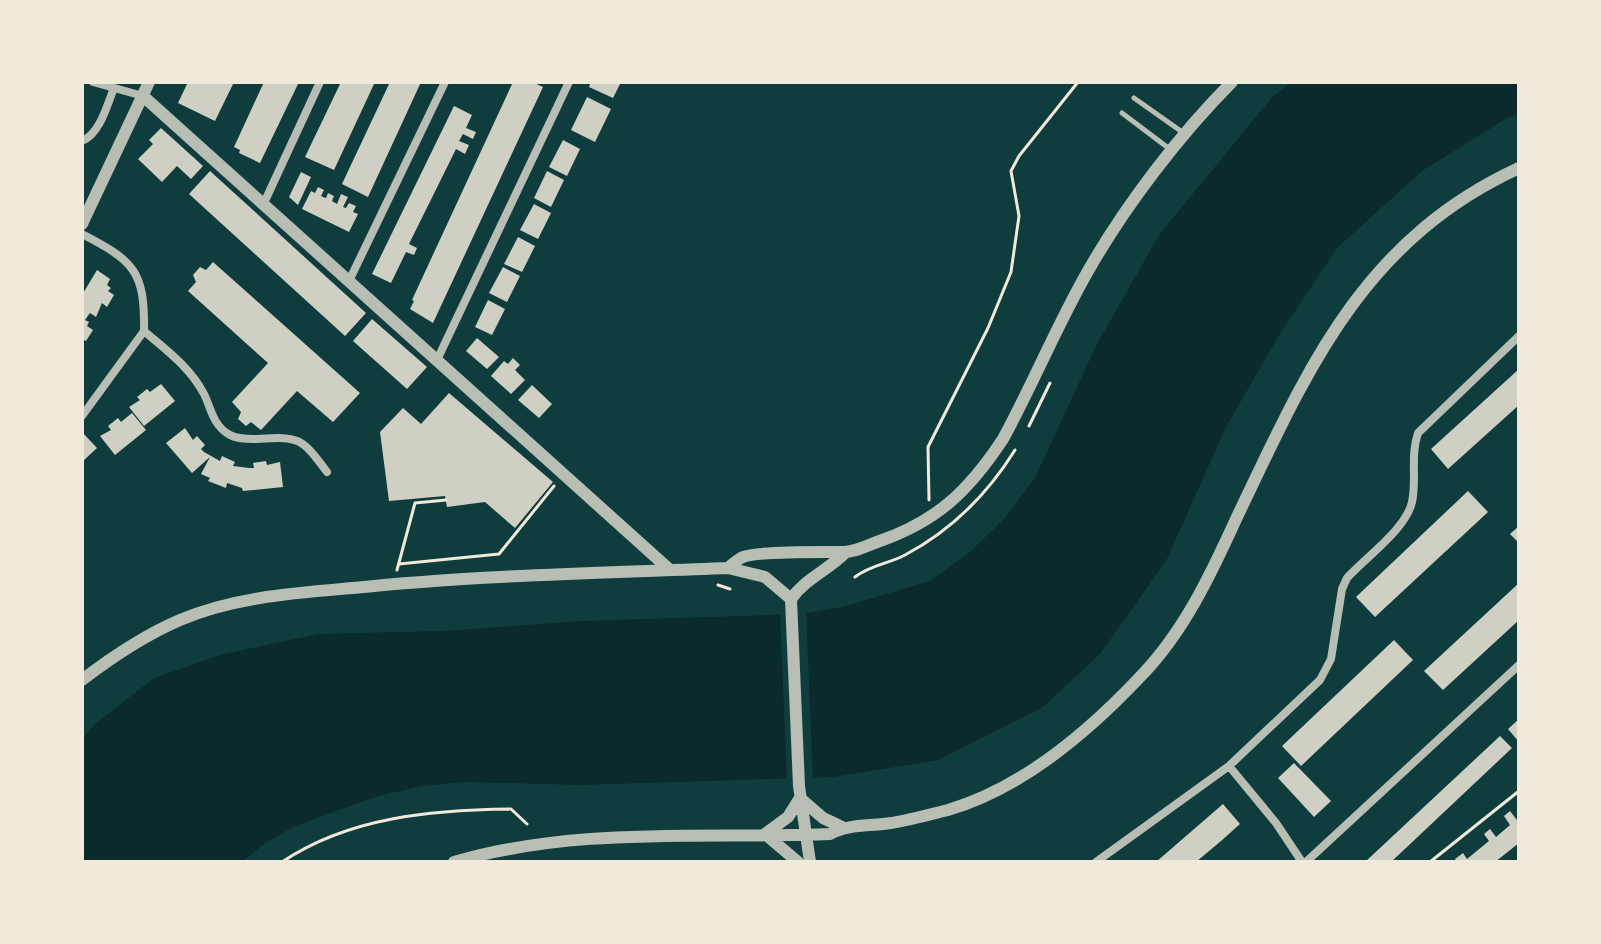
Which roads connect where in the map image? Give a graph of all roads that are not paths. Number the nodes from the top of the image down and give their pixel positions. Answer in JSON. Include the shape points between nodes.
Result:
{"nodes":[{"id":1,"x":93,"y":82,"type":"edge"},
{"id":2,"x":149,"y":82,"type":"edge"},
{"id":3,"x":320,"y":82,"type":"edge"},
{"id":4,"x":445,"y":82,"type":"edge"},
{"id":5,"x":569,"y":82,"type":"edge"},
{"id":6,"x":1232,"y":82,"type":"edge"},
{"id":7,"x":114,"y":88,"type":"junction"},
{"id":8,"x":143,"y":96,"type":"junction"},
{"id":9,"x":1134,"y":98,"type":"dead end"},
{"id":10,"x":1122,"y":113,"type":"dead end"},
{"id":11,"x":1185,"y":134,"type":"junction"},
{"id":12,"x":82,"y":141,"type":"edge"},
{"id":13,"x":1172,"y":151,"type":"junction"},
{"id":14,"x":1519,"y":168,"type":"edge"},
{"id":15,"x":264,"y":203,"type":"junction"},
{"id":16,"x":82,"y":224,"type":"edge"},
{"id":17,"x":82,"y":234,"type":"edge"},
{"id":18,"x":349,"y":281,"type":"junction"},
{"id":19,"x":144,"y":331,"type":"junction"},
{"id":20,"x":1519,"y":336,"type":"edge"},
{"id":21,"x":437,"y":360,"type":"junction"},
{"id":22,"x":82,"y":416,"type":"edge"},
{"id":23,"x":327,"y":472,"type":"dead end"},
{"id":24,"x":845,"y":553,"type":"junction"},
{"id":25,"x":728,"y":568,"type":"junction"},
{"id":26,"x":670,"y":570,"type":"junction"},
{"id":27,"x":792,"y":604,"type":"junction"},
{"id":28,"x":1519,"y":665,"type":"edge"},
{"id":29,"x":82,"y":680,"type":"edge"},
{"id":30,"x":1229,"y":766,"type":"junction"},
{"id":31,"x":799,"y":792,"type":"junction"},
{"id":32,"x":842,"y":827,"type":"junction"},
{"id":33,"x":765,"y":834,"type":"junction"},
{"id":34,"x":807,"y":835,"type":"junction"},
{"id":35,"x":454,"y":862,"type":"edge"},
{"id":36,"x":798,"y":862,"type":"edge"},
{"id":37,"x":810,"y":862,"type":"edge"},
{"id":38,"x":1096,"y":862,"type":"edge"},
{"id":39,"x":1304,"y":862,"type":"edge"}],
"edges":[{"from":1,"to":7,"type":"street"},
{"from":2,"to":8,"type":"street"},
{"from":3,"to":15,"type":"street"},
{"from":4,"to":18,"type":"street"},
{"from":5,"to":21,"type":"street"},
{"from":6,"to":11,"type":"street"},
{"from":7,"to":8,"type":"street"},
{"from":7,"to":12,"type":"street","via":[[95,130]]},
{"from":8,"to":15,"type":"street"},
{"from":8,"to":16,"type":"street"},
{"from":9,"to":11,"type":"lane"},
{"from":10,"to":13,"type":"lane"},
{"from":11,"to":13,"type":"street"},
{"from":13,"to":24,"type":"street","via":[[1088,271],[987,463],[930,519]]},
{"from":14,"to":32,"type":"street","via":[[1457,202],[1388,261],[1359,294],[1301,385],[1182,625],[1099,719],[1046,760],[950,809],[886,824]]},
{"from":15,"to":18,"type":"street"},
{"from":17,"to":19,"type":"street","via":[[110,249],[137,275],[143,290]]},
{"from":18,"to":21,"type":"street"},
{"from":19,"to":22,"type":"street"},
{"from":19,"to":23,"type":"street","via":[[196,379],[212,415],[230,435],[292,437]]},
{"from":20,"to":30,"type":"street","via":[[1418,433],[1406,517],[1347,578],[1327,669]]},
{"from":21,"to":26,"type":"street"},
{"from":24,"to":25,"type":"street","via":[[745,556]]},
{"from":24,"to":27,"type":"street","via":[[830,569],[807,580]]},
{"from":25,"to":26,"type":"street"},
{"from":25,"to":27,"type":"street","via":[[765,577]]},
{"from":26,"to":29,"type":"street","via":[[275,595],[180,620]]},
{"from":27,"to":31,"type":"street"},
{"from":28,"to":39,"type":"street"},
{"from":30,"to":38,"type":"street"},
{"from":30,"to":39,"type":"street"},
{"from":31,"to":32,"type":"street","via":[[823,818]]},
{"from":31,"to":33,"type":"street","via":[[788,817]]},
{"from":31,"to":34,"type":"street"},
{"from":32,"to":34,"type":"street","via":[[830,834]]},
{"from":33,"to":34,"type":"street"},
{"from":33,"to":35,"type":"street","via":[[554,840]]},
{"from":33,"to":36,"type":"street"},
{"from":34,"to":37,"type":"street"}]}
